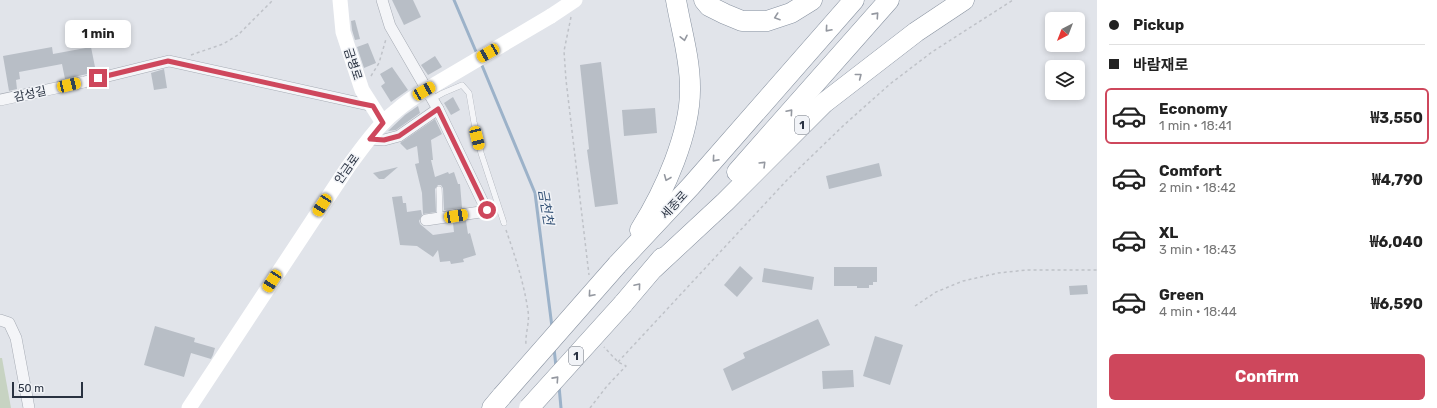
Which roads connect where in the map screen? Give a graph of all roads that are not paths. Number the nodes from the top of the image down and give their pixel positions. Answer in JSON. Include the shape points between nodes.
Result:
{"nodes":[{"id":1,"x":340,"y":0,"type":"edge"},
{"id":2,"x":382,"y":0,"type":"edge"},
{"id":3,"x":676,"y":0,"type":"edge"},
{"id":4,"x":704,"y":0,"type":"edge"},
{"id":5,"x":812,"y":0,"type":"edge"},
{"id":6,"x":854,"y":0,"type":"edge"},
{"id":7,"x":889,"y":0,"type":"edge"},
{"id":8,"x":964,"y":0,"type":"edge"},
{"id":9,"x":571,"y":3,"type":"edge"},
{"id":10,"x":0,"y":100,"type":"edge"},
{"id":11,"x":431,"y":100,"type":"junction"},
{"id":12,"x":373,"y":106,"type":"junction"},
{"id":13,"x":383,"y":123,"type":"junction"},
{"id":14,"x":370,"y":139,"type":"junction"},
{"id":15,"x":439,"y":189,"type":"dead end"},
{"id":16,"x":440,"y":218,"type":"junction"},
{"id":17,"x":426,"y":220,"type":"dead end"},
{"id":18,"x":504,"y":223,"type":"road end"},
{"id":19,"x":617,"y":265,"type":"junction"},
{"id":20,"x":654,"y":268,"type":"junction"},
{"id":21,"x":0,"y":320,"type":"edge"},
{"id":22,"x":497,"y":402,"type":"edge"},
{"id":23,"x":28,"y":408,"type":"edge"},
{"id":24,"x":189,"y":408,"type":"edge"},
{"id":25,"x":529,"y":408,"type":"edge"}],
"edges":[{"from":1,"to":12,"type":"street","name":"금병로","via":[[343,32],[362,90]]},
{"from":2,"to":11,"type":"street","via":[[390,26]]},
{"from":3,"to":19,"type":"highway","number":"1","one_way":true,"via":[[687,54],[690,88],[688,118],[663,188]]},
{"from":5,"to":4,"type":"highway","one_way":true,"via":[[791,13],[767,21],[742,21],[709,6]]},
{"from":6,"to":19,"type":"highway","name":"세종로","one_way":true,"via":[[697,180]]},
{"from":20,"to":7,"type":"highway","one_way":true},
{"from":20,"to":8,"type":"highway","number":"1","one_way":true,"via":[[725,202],[824,103],[916,32]]},
{"from":9,"to":11,"type":"street","name":"안금로","bridge":true},
{"from":10,"to":12,"type":"street","name":"감성길","via":[[168,61]]},
{"from":11,"to":13,"type":"street","name":"안금로","via":[[396,111]]},
{"from":11,"to":14,"type":"street","via":[[399,136],[384,140]]},
{"from":11,"to":16,"type":"street","via":[[487,210]]},
{"from":11,"to":18,"type":"lane","via":[[462,85],[469,93],[481,153]]},
{"from":12,"to":13,"type":"street","name":"금병로"},
{"from":13,"to":14,"type":"street","name":"안금로"},
{"from":14,"to":24,"type":"street","name":"안금로","via":[[348,167]]},
{"from":15,"to":16,"type":"lane"},
{"from":16,"to":17,"type":"street"},
{"from":19,"to":22,"type":"highway","name":"세종로","number":"1","one_way":true,"bridge":true},
{"from":25,"to":20,"type":"highway","number":"1","one_way":true,"bridge":true},
{"from":21,"to":23,"type":"street","via":[[9,323],[16,338]]}]}
